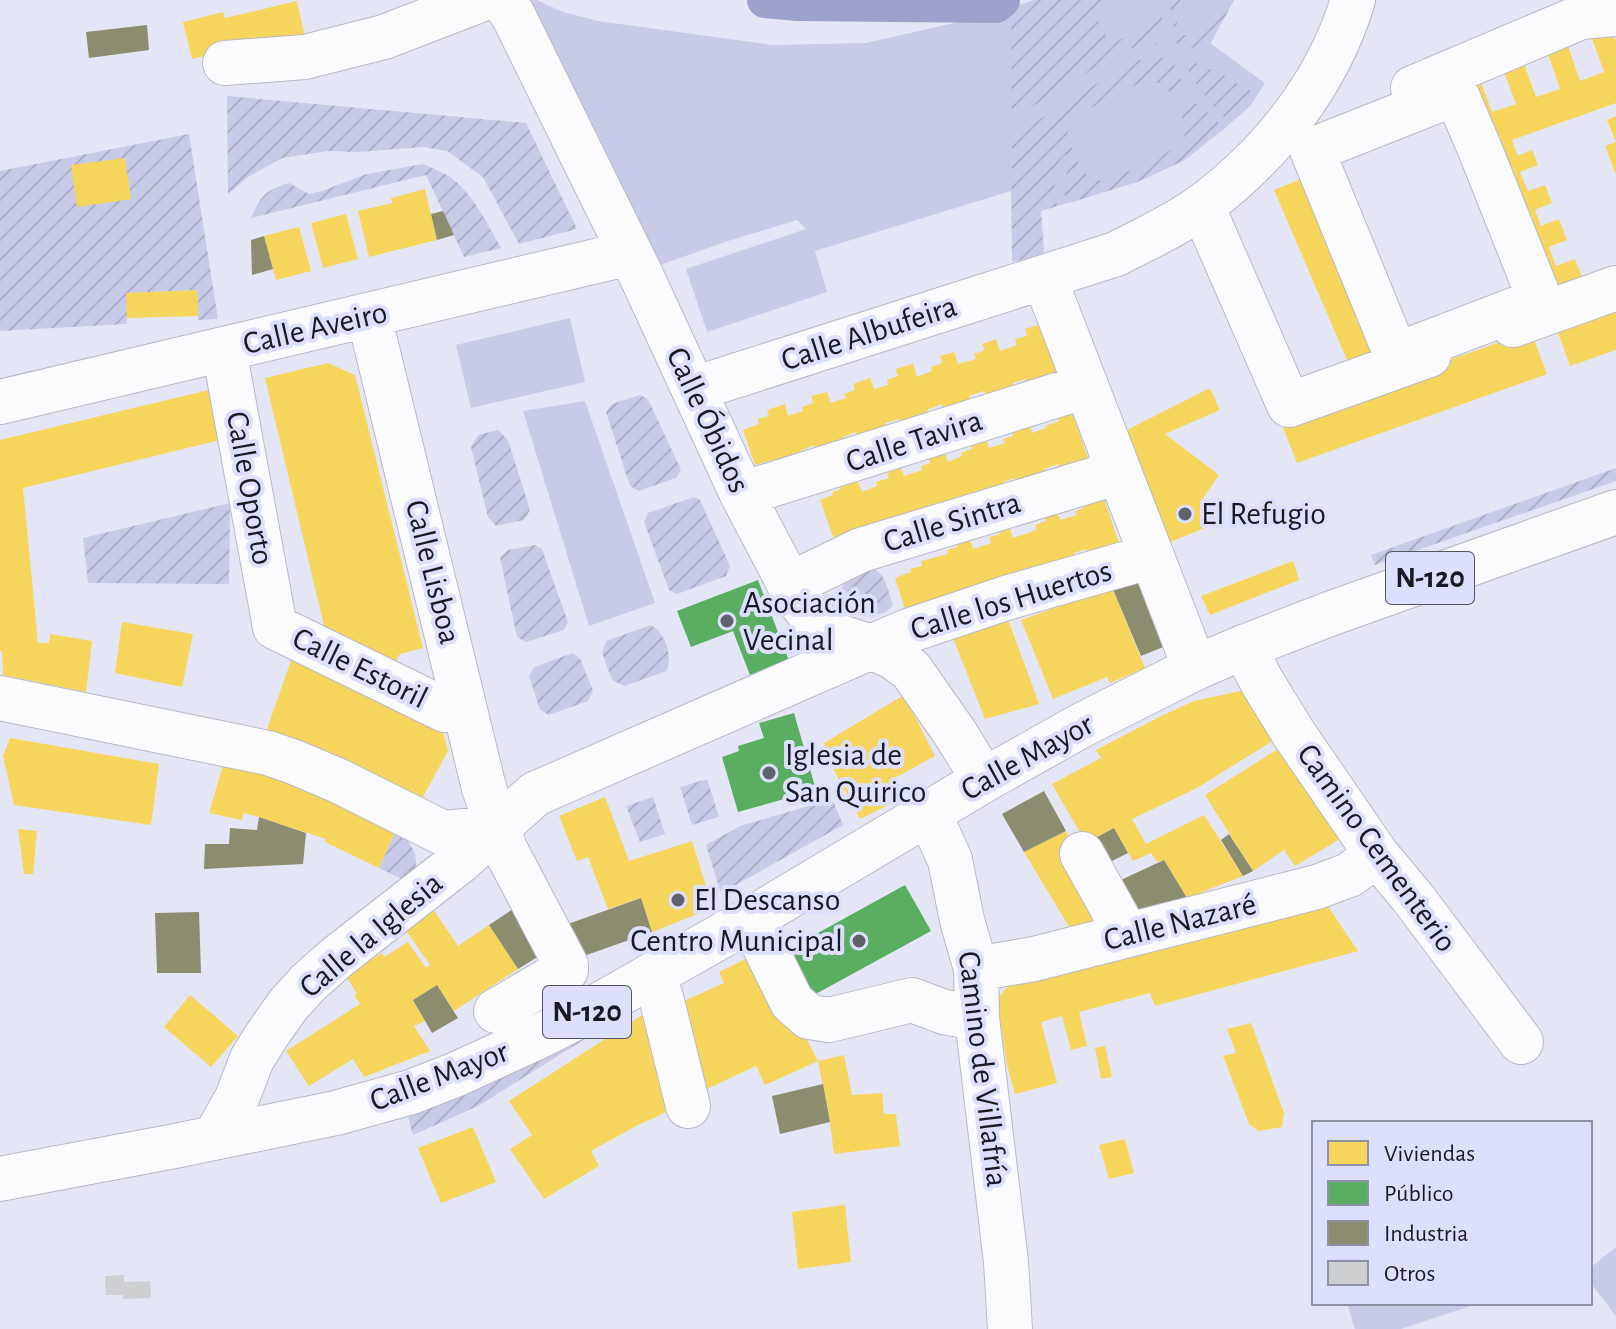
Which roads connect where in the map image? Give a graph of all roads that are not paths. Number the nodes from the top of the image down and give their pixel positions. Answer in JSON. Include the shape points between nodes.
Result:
{"nodes":[{"id":1,"x":480,"y":0,"type":"edge"},
{"id":2,"x":502,"y":0,"type":"edge"},
{"id":3,"x":1353,"y":0,"type":"edge"},
{"id":4,"x":1616,"y":14,"type":"edge"},
{"id":5,"x":225,"y":63,"type":"dead end"},
{"id":6,"x":1324,"y":120,"type":"dead end"},
{"id":7,"x":1202,"y":206,"type":"junction"},
{"id":8,"x":630,"y":253,"type":"junction"},
{"id":9,"x":1044,"y":277,"type":"junction"},
{"id":10,"x":1616,"y":288,"type":"edge"},
{"id":11,"x":369,"y":316,"type":"junction"},
{"id":12,"x":224,"y":350,"type":"junction"},
{"id":13,"x":1396,"y":355,"type":"joint"},
{"id":14,"x":1086,"y":386,"type":"junction"},
{"id":15,"x":694,"y":389,"type":"junction"},
{"id":16,"x":0,"y":402,"type":"edge"},
{"id":17,"x":1119,"y":472,"type":"junction"},
{"id":18,"x":742,"y":494,"type":"junction"},
{"id":19,"x":1616,"y":512,"type":"edge"},
{"id":20,"x":1152,"y":556,"type":"junction"},
{"id":21,"x":789,"y":585,"type":"junction"},
{"id":22,"x":275,"y":627,"type":"joint"},
{"id":23,"x":871,"y":647,"type":"junction"},
{"id":24,"x":1244,"y":647,"type":"junction"},
{"id":25,"x":1195,"y":668,"type":"junction"},
{"id":26,"x":0,"y":698,"type":"edge"},
{"id":27,"x":445,"y":710,"type":"dead end"},
{"id":28,"x":984,"y":780,"type":"junction"},
{"id":29,"x":929,"y":814,"type":"junction"},
{"id":30,"x":498,"y":828,"type":"junction"},
{"id":31,"x":1082,"y":854,"type":"dead end"},
{"id":32,"x":1377,"y":855,"type":"junction"},
{"id":33,"x":751,"y":919,"type":"junction"},
{"id":34,"x":1121,"y":924,"type":"dead end"},
{"id":35,"x":976,"y":969,"type":"junction"},
{"id":36,"x":650,"y":976,"type":"junction"},
{"id":37,"x":496,"y":1011,"type":"dead end"},
{"id":38,"x":977,"y":1018,"type":"junction"},
{"id":39,"x":1521,"y":1042,"type":"dead end"},
{"id":40,"x":688,"y":1106,"type":"dead end"},
{"id":41,"x":215,"y":1137,"type":"junction"},
{"id":42,"x":0,"y":1179,"type":"edge"},
{"id":43,"x":1010,"y":1329,"type":"edge"}],
"edges":[{"from":1,"to":5,"type":"main road","via":[[384,37],[305,57]]},
{"from":2,"to":8,"type":"main road","name":"Calle Óbidos"},
{"from":3,"to":7,"type":"main road","name":"Calle Albufeira","via":[[1336,47],[1294,114],[1274,140]]},
{"from":4,"to":6,"type":"main road","via":[[1581,17],[1345,117]]},
{"from":7,"to":9,"type":"main road","name":"Calle Albufeira","via":[[1116,254]]},
{"from":7,"to":10,"type":"main road","via":[[1289,405]]},
{"from":8,"to":11,"type":"main road","name":"Calle Aveiro"},
{"from":8,"to":15,"type":"main road","name":"Calle Óbidos"},
{"from":9,"to":14,"type":"main road"},
{"from":9,"to":15,"type":"main road","name":"Calle Albufeira"},
{"from":11,"to":12,"type":"main road","name":"Calle Aveiro"},
{"from":11,"to":30,"type":"main road","name":"Calle Lisboa"},
{"from":12,"to":16,"type":"main road","name":"Calle Aveiro"},
{"from":12,"to":22,"type":"main road","name":"Calle Oporto"},
{"from":13,"to":13,"type":"main road","via":[[1312,150],[1456,93],[1540,300]]},
{"from":14,"to":17,"type":"main road"},
{"from":14,"to":18,"type":"main road","name":"Calle Tavira"},
{"from":15,"to":18,"type":"main road","name":"Calle Óbidos"},
{"from":17,"to":20,"type":"main road"},
{"from":17,"to":21,"type":"main road","name":"Calle Sintra","via":[[861,550]]},
{"from":18,"to":21,"type":"main road","name":"Calle Óbidos"},
{"from":19,"to":24,"type":"main road","number":"N-120"},
{"from":20,"to":23,"type":"main road","name":"Calle los Huertos","via":[[956,614]]},
{"from":20,"to":25,"type":"main road"},
{"from":21,"to":23,"type":"main road","name":"Calle Óbidos","via":[[826,630]]},
{"from":22,"to":27,"type":"main road","name":"Calle Estoril"},
{"from":23,"to":28,"type":"main road","name":"Calle Óbidos","via":[[911,670]]},
{"from":23,"to":30,"type":"main road","name":"Calle la Iglesia","via":[[535,794]]},
{"from":24,"to":25,"type":"main road","name":"Calle Mayor","number":"N-120"},
{"from":24,"to":32,"type":"main road","name":"Camino Cementerio","via":[[1286,721]]},
{"from":25,"to":28,"type":"main road","name":"Calle Mayor","number":"N-120"},
{"from":26,"to":30,"type":"main road","via":[[268,753],[339,781],[443,833]]},
{"from":28,"to":29,"type":"main road","name":"Calle Mayor","number":"N-120"},
{"from":29,"to":33,"type":"main road","name":"Calle Mayor","number":"N-120"},
{"from":29,"to":35,"type":"main road","name":"Camino de Villafría","via":[[950,860]]},
{"from":30,"to":37,"type":"main road","via":[[566,970]]},
{"from":30,"to":41,"type":"main road","name":"Calle la Iglesia","via":[[308,983],[252,1059]]},
{"from":31,"to":34,"type":"main road"},
{"from":32,"to":35,"type":"main road","name":"Calle Nazaré","via":[[1349,875],[1317,887]]},
{"from":32,"to":39,"type":"main road","name":"Camino Cementerio"},
{"from":33,"to":36,"type":"main road","name":"Calle Mayor","number":"N-120"},
{"from":33,"to":38,"type":"main road","via":[[792,1002],[809,1017],[829,1020],[912,1000]]},
{"from":35,"to":38,"type":"main road","name":"Camino de Villafría"},
{"from":36,"to":40,"type":"main road","via":[[661,997]]},
{"from":36,"to":41,"type":"main road","name":"Calle Mayor","number":"N-120","via":[[544,1034],[421,1089],[336,1113]]},
{"from":38,"to":43,"type":"main road","name":"Camino de Villafría"},
{"from":41,"to":42,"type":"main road","number":"N-120"}]}
